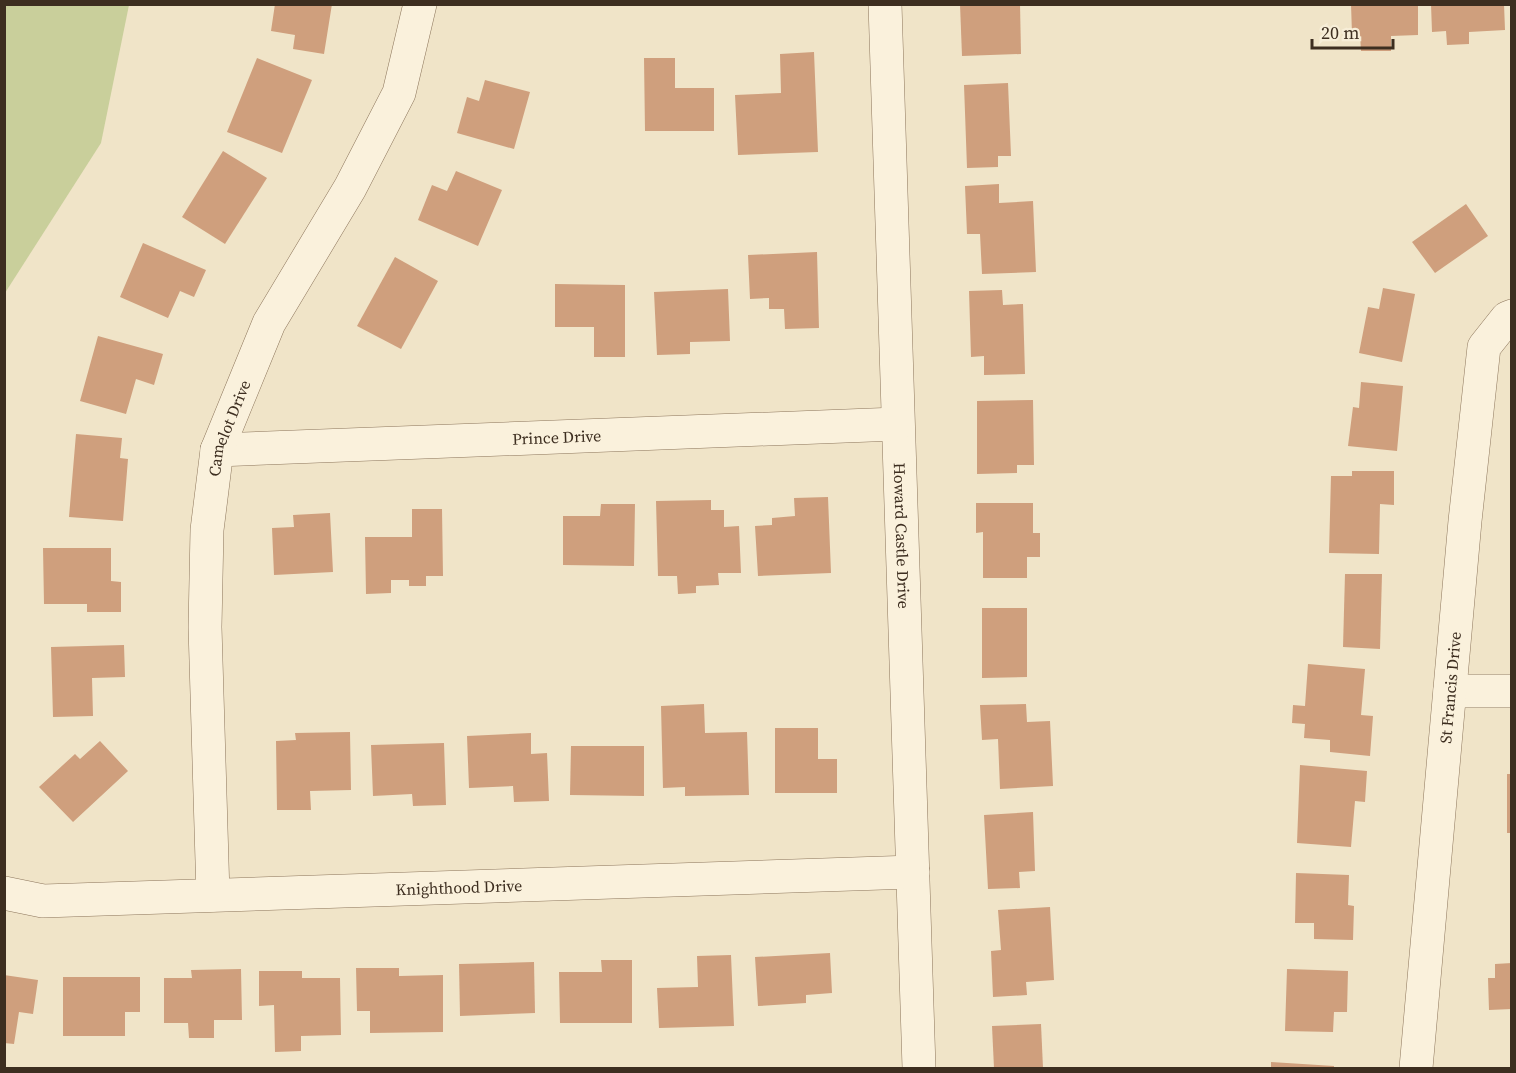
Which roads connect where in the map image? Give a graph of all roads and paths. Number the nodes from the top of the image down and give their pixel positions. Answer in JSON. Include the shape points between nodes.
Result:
{"nodes":[{"id":1,"x":420,"y":4,"type":"edge"},
{"id":2,"x":885,"y":4,"type":"edge"},
{"id":3,"x":1512,"y":316,"type":"edge"},
{"id":4,"x":897,"y":424,"type":"junction"},
{"id":5,"x":216,"y":450,"type":"junction"},
{"id":6,"x":1450,"y":691,"type":"junction"},
{"id":7,"x":1512,"y":691,"type":"edge"},
{"id":8,"x":913,"y":872,"type":"junction"},
{"id":9,"x":4,"y":893,"type":"edge"},
{"id":10,"x":213,"y":895,"type":"junction"},
{"id":11,"x":919,"y":1068,"type":"edge"},
{"id":12,"x":1416,"y":1068,"type":"edge"}],
"edges":[{"from":1,"to":5,"type":"street","name":"Camelot Drive","via":[[399,93],[350,188],[269,323]]},
{"from":2,"to":4,"type":"street","name":"Howard Castle Drive"},
{"from":3,"to":6,"type":"street","name":"St Francis Drive","via":[[1484,347]]},
{"from":4,"to":5,"type":"street","name":"Prince Drive"},
{"from":4,"to":8,"type":"street","name":"Howard Castle Drive"},
{"from":5,"to":10,"type":"street","name":"Camelot Drive","via":[[207,530],[205,627]]},
{"from":6,"to":7,"type":"street"},
{"from":6,"to":12,"type":"street","name":"St Francis Drive"},
{"from":8,"to":10,"type":"street","name":"Knighthood Drive"},
{"from":8,"to":11,"type":"street","name":"Howard Castle Drive"},
{"from":9,"to":10,"type":"street","name":"Knighthood Drive","via":[[43,901]]}]}
